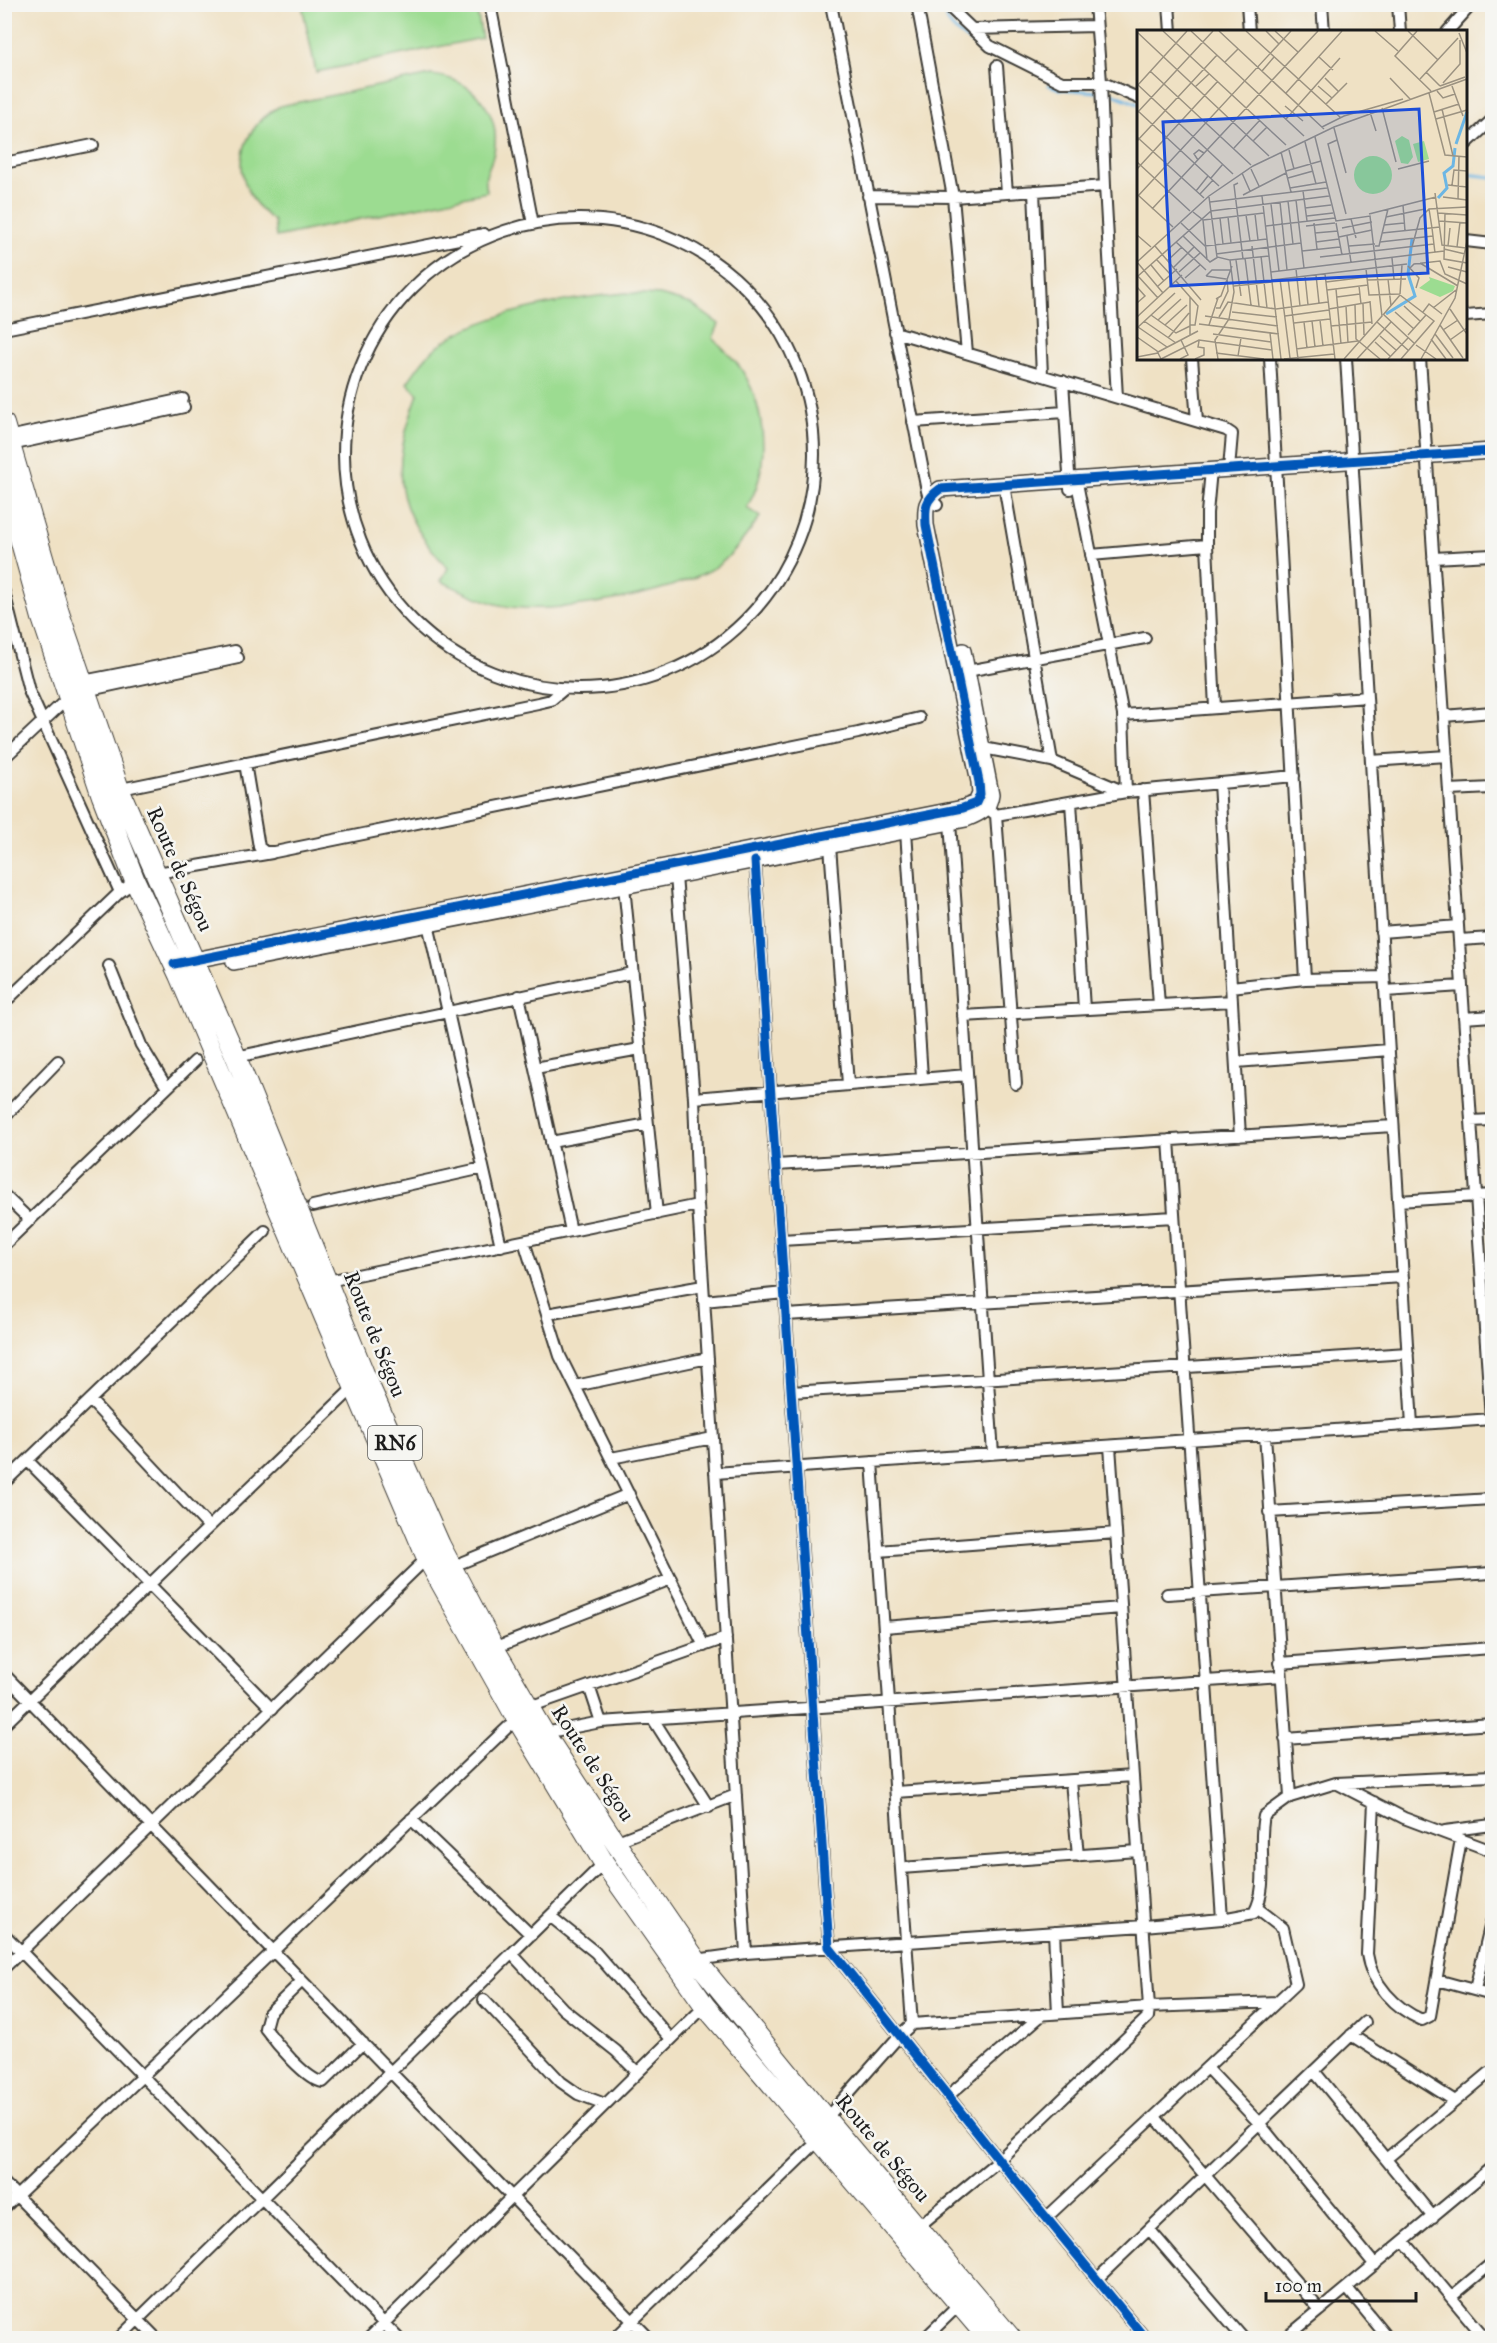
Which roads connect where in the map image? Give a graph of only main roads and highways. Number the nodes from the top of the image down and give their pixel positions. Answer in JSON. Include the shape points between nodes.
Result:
{"nodes":[{"id":1,"x":6,"y":438,"type":"edge"},
{"id":2,"x":4,"y":481,"type":"edge"},
{"id":3,"x":75,"y":689,"type":"junction"},
{"id":4,"x":110,"y":792,"type":"junction"},
{"id":5,"x":820,"y":2130,"type":"junction"},
{"id":6,"x":988,"y":2338,"type":"edge"},
{"id":7,"x":1011,"y":2338,"type":"edge"}],
"edges":[{"from":1,"to":3,"type":"highway","name":"Route de Ségou","number":"RN6","via":[[59,613]]},
{"from":2,"to":3,"type":"highway","name":"Route de Ségou","number":"RN6","via":[[42,618]]},
{"from":3,"to":4,"type":"highway","name":"Route de Ségou","number":"RN6"},
{"from":4,"to":5,"type":"highway","name":"Route de Ségou","number":"RN6","via":[[157,873],[365,1376],[440,1545],[494,1648],[615,1842]]},
{"from":4,"to":5,"type":"highway","name":"Route de Ségou","number":"RN6","via":[[128,886],[176,969],[427,1558],[604,1863],[705,2006]]},
{"from":5,"to":6,"type":"highway","name":"Route de Ségou","number":"RN6"},
{"from":5,"to":7,"type":"highway","name":"Route de Ségou","number":"RN6","via":[[918,2227]]}]}
